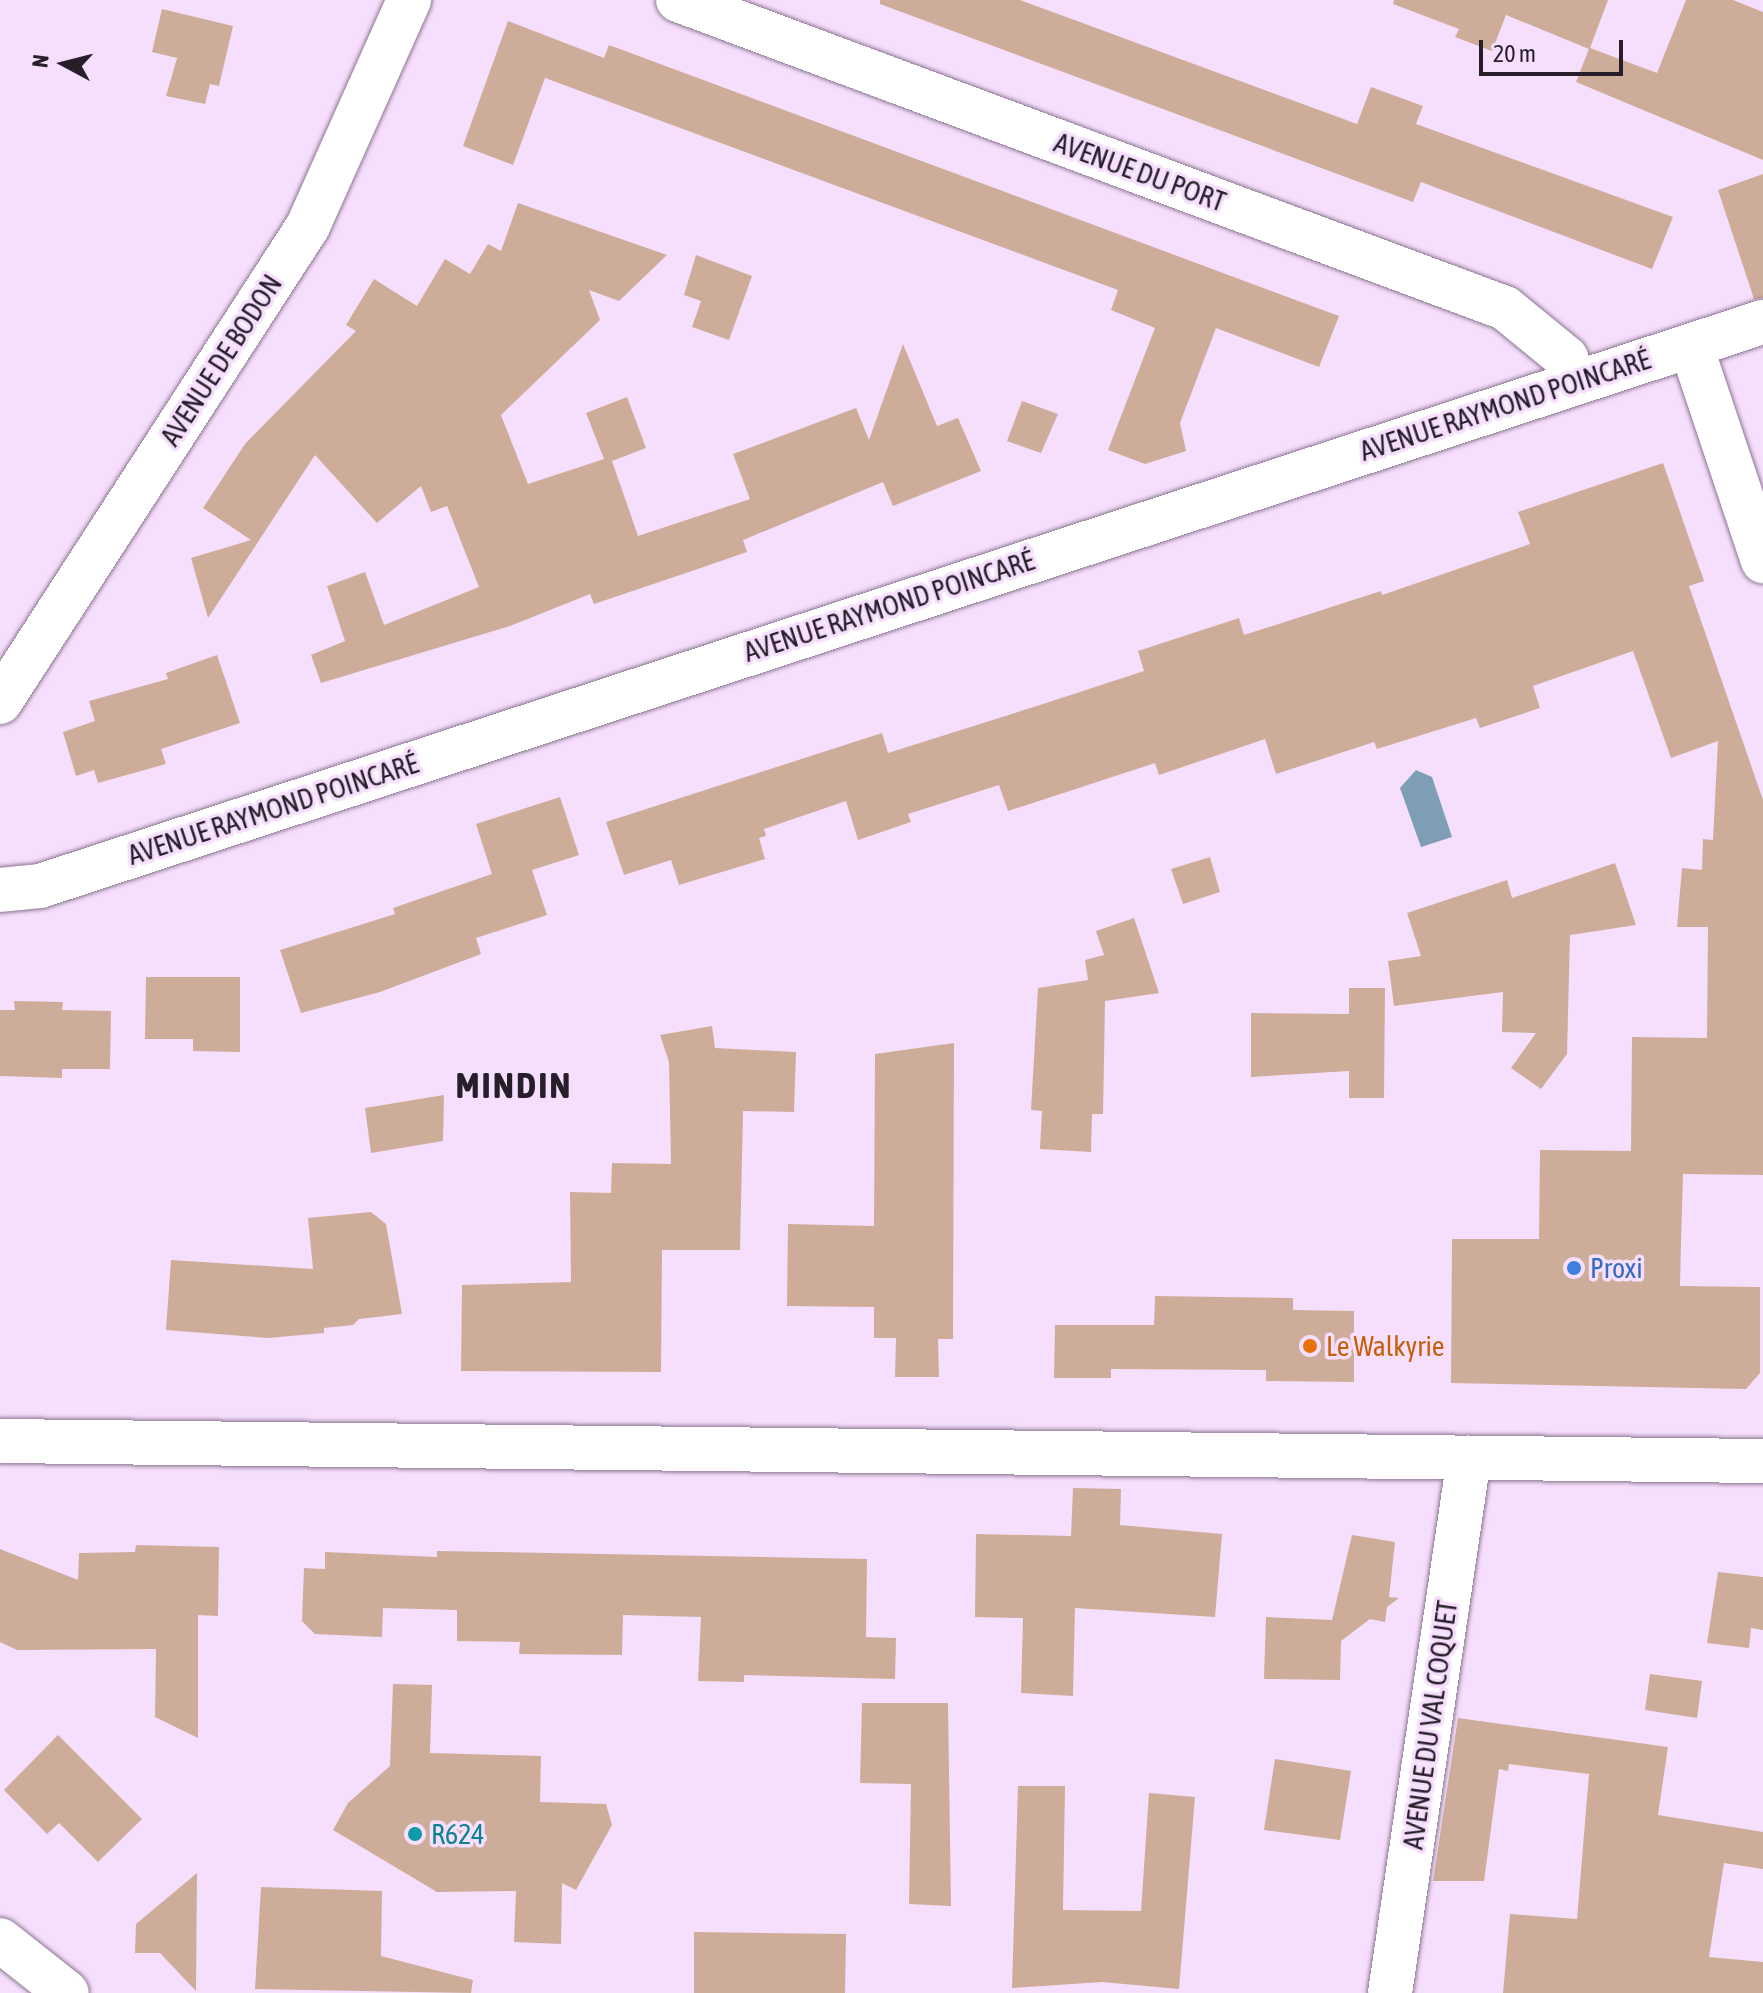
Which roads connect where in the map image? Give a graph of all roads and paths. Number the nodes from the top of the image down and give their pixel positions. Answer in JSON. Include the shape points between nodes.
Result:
{"nodes":[{"id":1,"x":409,"y":0,"type":"edge"},
{"id":2,"x":678,"y":0,"type":"edge"},
{"id":3,"x":1763,"y":322,"type":"edge"},
{"id":4,"x":1691,"y":346,"type":"junction"},
{"id":5,"x":1574,"y":381,"type":"junction"},
{"id":6,"x":1763,"y":561,"type":"edge"},
{"id":7,"x":0,"y":702,"type":"edge"},
{"id":8,"x":8,"y":889,"type":"edge"},
{"id":9,"x":0,"y":1441,"type":"edge"},
{"id":10,"x":1469,"y":1458,"type":"junction"},
{"id":11,"x":1763,"y":1461,"type":"edge"},
{"id":12,"x":0,"y":1940,"type":"edge"},
{"id":13,"x":67,"y":1993,"type":"edge"},
{"id":14,"x":1390,"y":1993,"type":"edge"}],
"edges":[{"from":1,"to":7,"type":"street","name":"AVENUE DE BODON","via":[[308,226]]},
{"from":2,"to":5,"type":"street","name":"AVENUE DU PORT","via":[[1505,308],[1566,358]]},
{"from":3,"to":4,"type":"street","name":"AVENUE RAYMOND POINCARÉ"},
{"from":4,"to":5,"type":"street","name":"AVENUE RAYMOND POINCARÉ"},
{"from":4,"to":6,"type":"street"},
{"from":5,"to":8,"type":"street","name":"AVENUE RAYMOND POINCARÉ","via":[[40,886]]},
{"from":9,"to":10,"type":"street"},
{"from":10,"to":11,"type":"street"},
{"from":10,"to":14,"type":"street","name":"AVENUE DU VAL COQUET"},
{"from":12,"to":13,"type":"street"}]}
